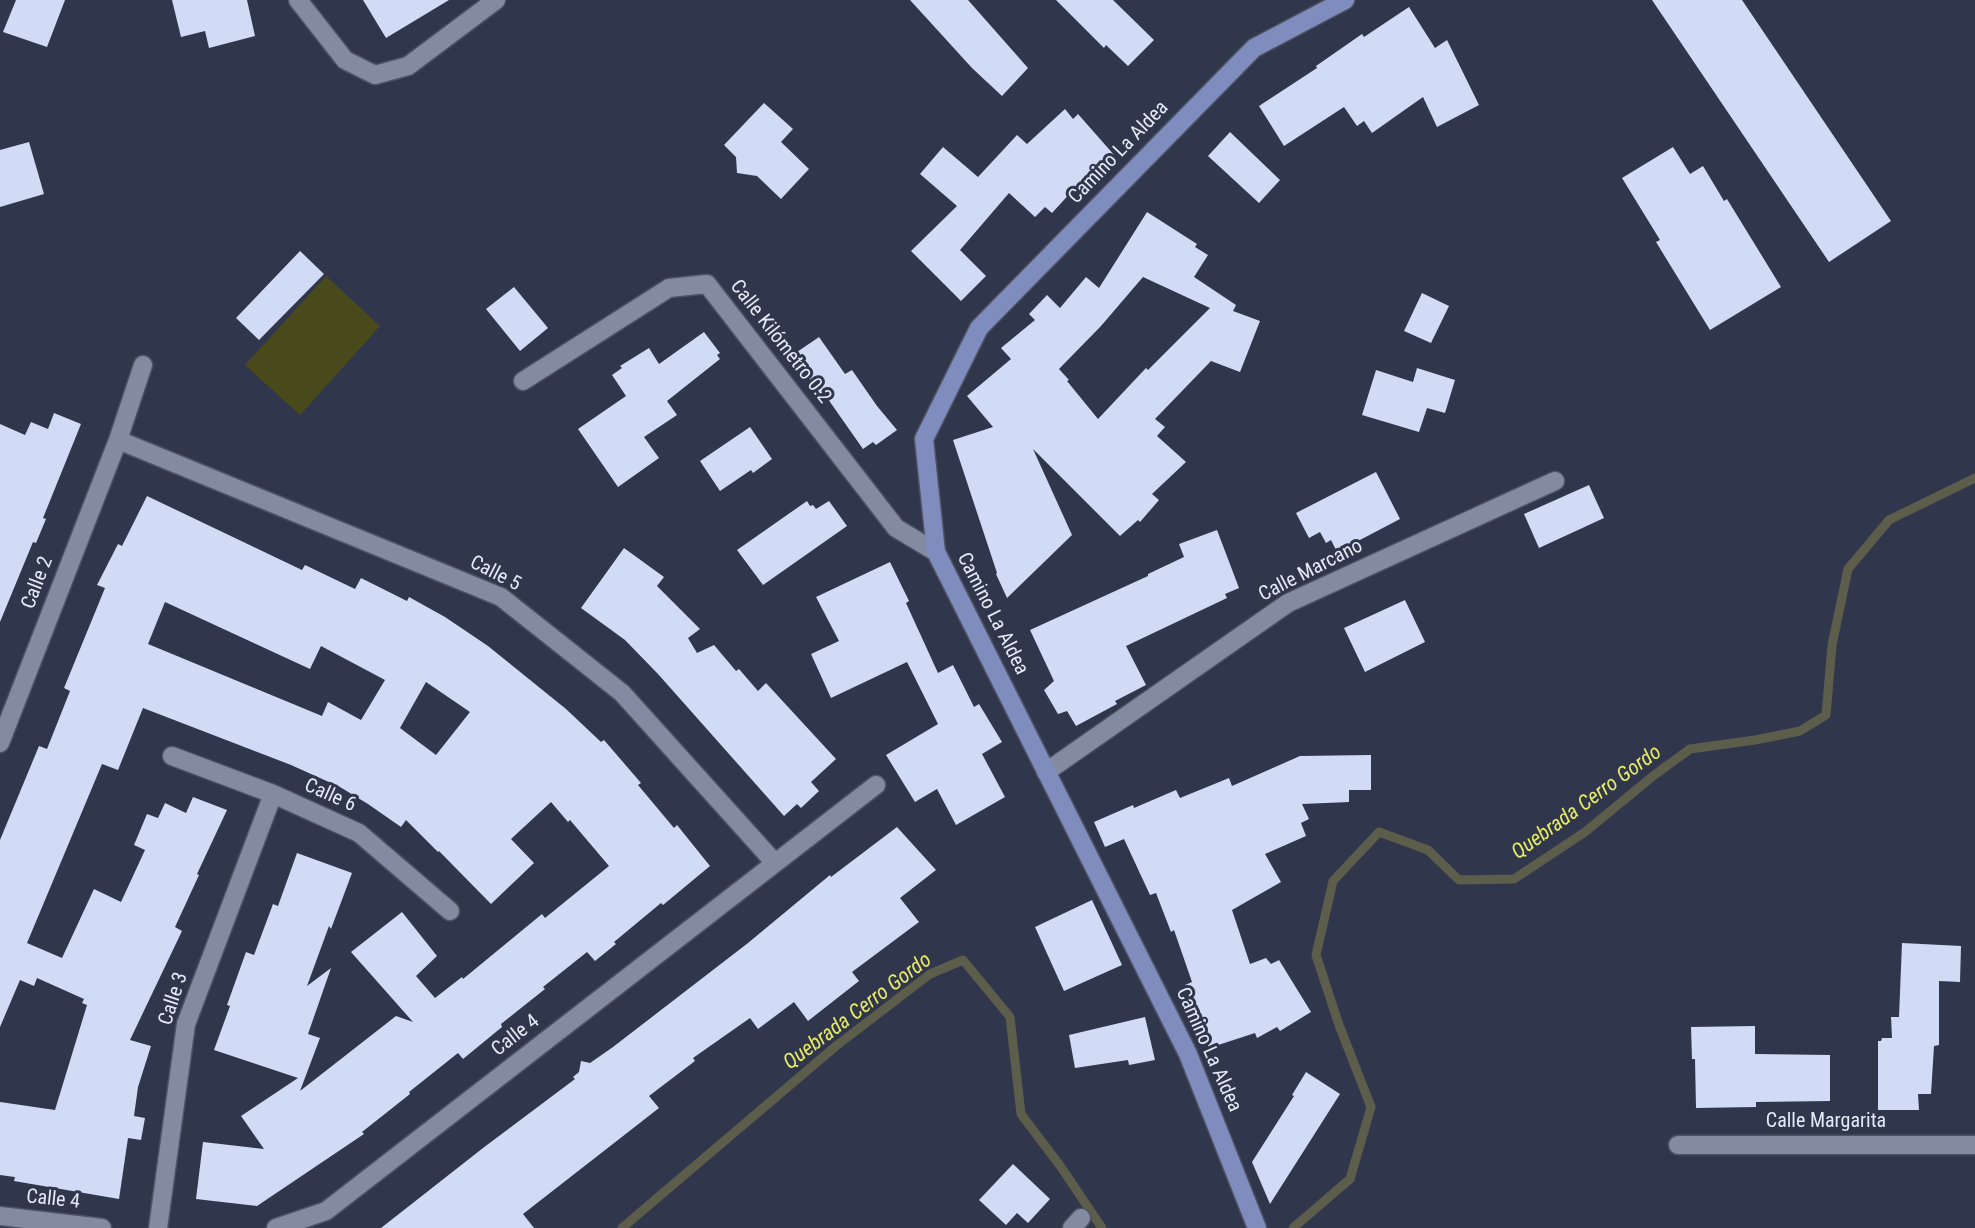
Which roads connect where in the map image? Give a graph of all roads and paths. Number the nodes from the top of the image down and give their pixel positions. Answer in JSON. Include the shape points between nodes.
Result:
{"nodes":[{"id":1,"x":298,"y":0,"type":"edge"},
{"id":2,"x":496,"y":0,"type":"edge"},
{"id":3,"x":1345,"y":0,"type":"edge"},
{"id":4,"x":143,"y":365,"type":"dead end"},
{"id":5,"x":523,"y":381,"type":"dead end"},
{"id":6,"x":118,"y":440,"type":"junction"},
{"id":7,"x":1555,"y":480,"type":"dead end"},
{"id":8,"x":936,"y":552,"type":"junction"},
{"id":9,"x":0,"y":743,"type":"edge"},
{"id":10,"x":172,"y":756,"type":"dead end"},
{"id":11,"x":1046,"y":772,"type":"junction"},
{"id":12,"x":876,"y":785,"type":"dead end"},
{"id":13,"x":273,"y":794,"type":"junction"},
{"id":14,"x":775,"y":863,"type":"junction"},
{"id":15,"x":450,"y":911,"type":"dead end"},
{"id":16,"x":1678,"y":1144,"type":"dead end"},
{"id":17,"x":1975,"y":1144,"type":"edge"},
{"id":18,"x":0,"y":1216,"type":"edge"},
{"id":19,"x":102,"y":1228,"type":"edge"},
{"id":20,"x":158,"y":1228,"type":"edge"},
{"id":21,"x":276,"y":1228,"type":"edge"},
{"id":22,"x":1257,"y":1228,"type":"edge"}],
"edges":[{"from":1,"to":2,"type":"street","via":[[345,60],[375,75],[408,66]]},
{"from":3,"to":8,"type":"street","name":"Camino La Aldea","via":[[1254,48],[979,328],[924,439]]},
{"from":4,"to":6,"type":"street","name":"Calle 2"},
{"from":5,"to":8,"type":"street","name":"Calle Kilómetro 0.2","via":[[669,288],[707,284],[897,528]]},
{"from":6,"to":9,"type":"street","name":"Calle 2"},
{"from":6,"to":14,"type":"street","name":"Calle 5","via":[[501,597],[622,693]]},
{"from":7,"to":11,"type":"street","name":"Calle Marcano","via":[[1288,603]]},
{"from":8,"to":11,"type":"street","name":"Camino La Aldea"},
{"from":10,"to":13,"type":"street","name":"Calle 6"},
{"from":11,"to":22,"type":"street","name":"Camino La Aldea","via":[[1188,1054]]},
{"from":12,"to":14,"type":"street","name":"Calle 4"},
{"from":13,"to":15,"type":"street","name":"Calle 6","via":[[359,833]]},
{"from":13,"to":20,"type":"street","name":"Calle 3","via":[[186,1024]]},
{"from":14,"to":21,"type":"street","name":"Calle 4","via":[[326,1211]]},
{"from":16,"to":17,"type":"street","name":"Calle Margarita"},
{"from":18,"to":19,"type":"street","name":"Calle 4"}]}
